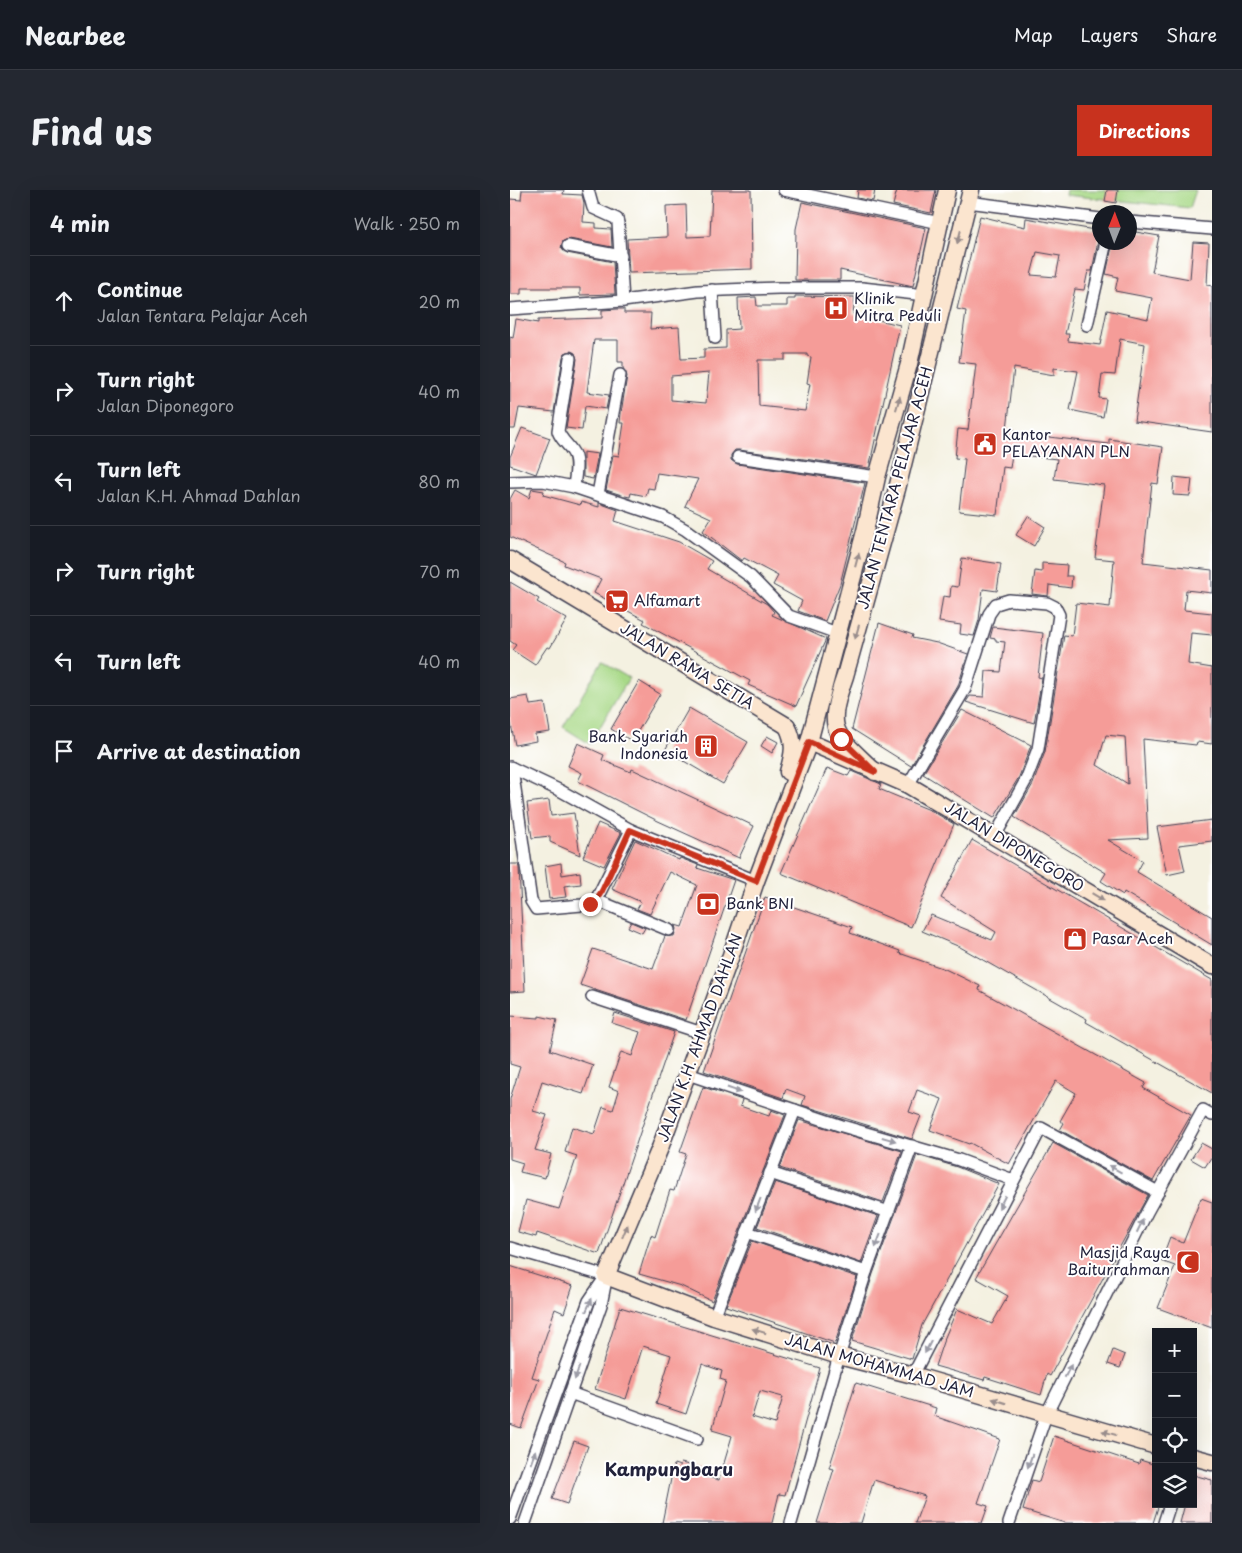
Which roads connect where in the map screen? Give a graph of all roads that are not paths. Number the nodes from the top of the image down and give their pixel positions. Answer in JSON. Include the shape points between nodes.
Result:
{"nodes":[{"id":1,"x":588,"y":190,"type":"edge"},
{"id":2,"x":784,"y":190,"type":"edge"},
{"id":3,"x":947,"y":190,"type":"edge"},
{"id":4,"x":969,"y":196,"type":"edge"},
{"id":5,"x":1092,"y":218,"type":"edge"},
{"id":6,"x":940,"y":223,"type":"junction"},
{"id":7,"x":1137,"y":223,"type":"edge"},
{"id":8,"x":1212,"y":229,"type":"edge"},
{"id":9,"x":568,"y":246,"type":"dead end"},
{"id":10,"x":1104,"y":250,"type":"edge"},
{"id":11,"x":621,"y":256,"type":"junction"},
{"id":12,"x":712,"y":290,"type":"junction"},
{"id":13,"x":925,"y":295,"type":"junction"},
{"id":14,"x":623,"y":301,"type":"junction"},
{"id":15,"x":510,"y":309,"type":"edge"},
{"id":16,"x":1087,"y":325,"type":"dead end"},
{"id":17,"x":715,"y":338,"type":"dead end"},
{"id":18,"x":570,"y":358,"type":"dead end"},
{"id":19,"x":909,"y":364,"type":"junction"},
{"id":20,"x":928,"y":364,"type":"junction"},
{"id":21,"x":620,"y":375,"type":"dead end"},
{"id":22,"x":738,"y":457,"type":"dead end"},
{"id":23,"x":877,"y":477,"type":"junction"},
{"id":24,"x":510,"y":482,"type":"edge"},
{"id":25,"x":574,"y":487,"type":"junction"},
{"id":26,"x":598,"y":494,"type":"junction"},
{"id":27,"x":510,"y":560,"type":"edge"},
{"id":28,"x":837,"y":633,"type":"junction"},
{"id":29,"x":829,"y":671,"type":"junction"},
{"id":30,"x":787,"y":726,"type":"junction"},
{"id":31,"x":809,"y":742,"type":"junction"},
{"id":32,"x":511,"y":768,"type":"edge"},
{"id":33,"x":875,"y":772,"type":"junction"},
{"id":34,"x":908,"y":785,"type":"junction"},
{"id":35,"x":782,"y":816,"type":"junction"},
{"id":36,"x":630,"y":830,"type":"junction"},
{"id":37,"x":995,"y":836,"type":"junction"},
{"id":38,"x":756,"y":881,"type":"junction"},
{"id":39,"x":596,"y":900,"type":"junction"},
{"id":40,"x":669,"y":930,"type":"dead end"},
{"id":41,"x":1212,"y":966,"type":"edge"},
{"id":42,"x":592,"y":997,"type":"dead end"},
{"id":43,"x":702,"y":1033,"type":"junction"},
{"id":44,"x":688,"y":1074,"type":"junction"},
{"id":45,"x":794,"y":1110,"type":"junction"},
{"id":46,"x":1208,"y":1113,"type":"edge"},
{"id":47,"x":912,"y":1146,"type":"junction"},
{"id":48,"x":770,"y":1172,"type":"junction"},
{"id":49,"x":1013,"y":1180,"type":"junction"},
{"id":50,"x":1158,"y":1192,"type":"junction"},
{"id":51,"x":889,"y":1212,"type":"junction"},
{"id":52,"x":747,"y":1232,"type":"junction"},
{"id":53,"x":510,"y":1248,"type":"edge"},
{"id":54,"x":866,"y":1272,"type":"junction"},
{"id":55,"x":606,"y":1276,"type":"junction"},
{"id":56,"x":714,"y":1317,"type":"junction"},
{"id":57,"x":839,"y":1356,"type":"junction"},
{"id":58,"x":913,"y":1375,"type":"junction"},
{"id":59,"x":570,"y":1392,"type":"junction"},
{"id":60,"x":1046,"y":1415,"type":"junction"},
{"id":61,"x":697,"y":1439,"type":"dead end"},
{"id":62,"x":1152,"y":1445,"type":"edge"},
{"id":63,"x":1197,"y":1458,"type":"edge"},
{"id":64,"x":1212,"y":1462,"type":"edge"},
{"id":65,"x":1169,"y":1508,"type":"edge"},
{"id":66,"x":510,"y":1520,"type":"edge"},
{"id":67,"x":525,"y":1523,"type":"edge"},
{"id":68,"x":791,"y":1523,"type":"edge"},
{"id":69,"x":1009,"y":1523,"type":"edge"},
{"id":70,"x":1164,"y":1523,"type":"edge"}],
"edges":[{"from":1,"to":11,"type":"street","via":[[593,208],[617,219]]},
{"from":2,"to":6,"type":"street"},
{"from":3,"to":6,"type":"main road","name":"JALAN TENTARA PELAJAR ACEH"},
{"from":4,"to":5,"type":"street"},
{"from":4,"to":20,"type":"main road","name":"JALAN TENTARA PELAJAR ACEH","one_way":true},
{"from":6,"to":13,"type":"main road","name":"JALAN TENTARA PELAJAR ACEH"},
{"from":7,"to":8,"type":"street"},
{"from":9,"to":11,"type":"street"},
{"from":10,"to":16,"type":"street"},
{"from":11,"to":14,"type":"street"},
{"from":12,"to":13,"type":"street","via":[[862,288]]},
{"from":12,"to":14,"type":"street"},
{"from":12,"to":17,"type":"street"},
{"from":13,"to":19,"type":"main road","name":"JALAN TENTARA PELAJAR ACEH"},
{"from":14,"to":15,"type":"street"},
{"from":18,"to":25,"type":"street","via":[[558,431],[576,460]]},
{"from":19,"to":20,"type":"main road"},
{"from":23,"to":19,"type":"main road","name":"JALAN TENTARA PELAJAR ACEH","one_way":true},
{"from":20,"to":33,"type":"main road","name":"JALAN TENTARA PELAJAR ACEH","one_way":true,"via":[[897,489],[835,706],[834,721],[841,739]]},
{"from":21,"to":26,"type":"street"},
{"from":22,"to":23,"type":"street"},
{"from":28,"to":23,"type":"main road","name":"JALAN TENTARA PELAJAR ACEH","one_way":true},
{"from":24,"to":25,"type":"street","via":[[543,480]]},
{"from":25,"to":26,"type":"street"},
{"from":26,"to":28,"type":"street","via":[[663,517],[686,530],[751,577],[789,616]]},
{"from":27,"to":30,"type":"main road","name":"JALAN RAMA SETIA"},
{"from":28,"to":29,"type":"main road","name":"JALAN TENTARA PELAJAR ACEH"},
{"from":29,"to":30,"type":"main road","via":[[806,719]]},
{"from":29,"to":31,"type":"main road","name":"JALAN TENTARA PELAJAR ACEH"},
{"from":30,"to":35,"type":"main road","via":[[793,750],[782,792]]},
{"from":31,"to":33,"type":"main road","name":"JALAN DIPONEGORO"},
{"from":31,"to":35,"type":"main road","name":"JALAN K.H. AHMAD DAHLAN"},
{"from":32,"to":36,"type":"street"},
{"from":32,"to":39,"type":"street","via":[[534,908],[546,910],[590,904]]},
{"from":33,"to":34,"type":"main road","name":"JALAN DIPONEGORO"},
{"from":34,"to":37,"type":"main road","name":"JALAN DIPONEGORO"},
{"from":34,"to":37,"type":"street","via":[[965,689],[989,614],[996,604],[1008,600],[1047,603],[1055,607],[1059,615],[1038,749],[1026,780]]},
{"from":35,"to":38,"type":"main road","name":"JALAN K.H. AHMAD DAHLAN"},
{"from":36,"to":38,"type":"street"},
{"from":36,"to":39,"type":"street"},
{"from":37,"to":41,"type":"main road","name":"JALAN DIPONEGORO","one_way":true},
{"from":38,"to":43,"type":"main road","name":"JALAN K.H. AHMAD DAHLAN"},
{"from":39,"to":40,"type":"street"},
{"from":42,"to":43,"type":"street"},
{"from":43,"to":44,"type":"main road","name":"JALAN K.H. AHMAD DAHLAN"},
{"from":44,"to":45,"type":"street","one_way":true},
{"from":55,"to":44,"type":"main road","name":"JALAN K.H. AHMAD DAHLAN","one_way":true},
{"from":45,"to":47,"type":"street","one_way":true},
{"from":45,"to":48,"type":"street"},
{"from":46,"to":50,"type":"street"},
{"from":47,"to":49,"type":"street"},
{"from":47,"to":51,"type":"street"},
{"from":48,"to":51,"type":"street"},
{"from":48,"to":52,"type":"street","one_way":true},
{"from":50,"to":49,"type":"street","one_way":true,"via":[[1041,1128]]},
{"from":49,"to":58,"type":"street","one_way":true},
{"from":60,"to":50,"type":"street","one_way":true},
{"from":51,"to":54,"type":"street","one_way":true},
{"from":52,"to":54,"type":"street"},
{"from":52,"to":56,"type":"street"},
{"from":53,"to":55,"type":"street"},
{"from":54,"to":57,"type":"street"},
{"from":55,"to":56,"type":"main road","name":"JALAN MOHAMMAD JAM"},
{"from":55,"to":59,"type":"street","name":"JALAN K.H. AHMAD DAHLAN","one_way":true,"via":[[601,1305]]},
{"from":66,"to":55,"type":"street","name":"JALAN K.H. AHMAD DAHLAN","one_way":true,"via":[[589,1301]]},
{"from":57,"to":56,"type":"main road","name":"JALAN MOHAMMAD JAM","one_way":true},
{"from":57,"to":58,"type":"main road","name":"JALAN MOHAMMAD JAM"},
{"from":57,"to":68,"type":"street"},
{"from":60,"to":58,"type":"main road","name":"JALAN MOHAMMAD JAM","one_way":true},
{"from":59,"to":61,"type":"street"},
{"from":59,"to":67,"type":"street","name":"JALAN K.H. AHMAD DAHLAN"},
{"from":62,"to":60,"type":"main road","name":"JALAN MOHAMMAD JAM","one_way":true},
{"from":60,"to":69,"type":"street","one_way":true},
{"from":63,"to":64,"type":"main road"},
{"from":65,"to":70,"type":"street"}]}
